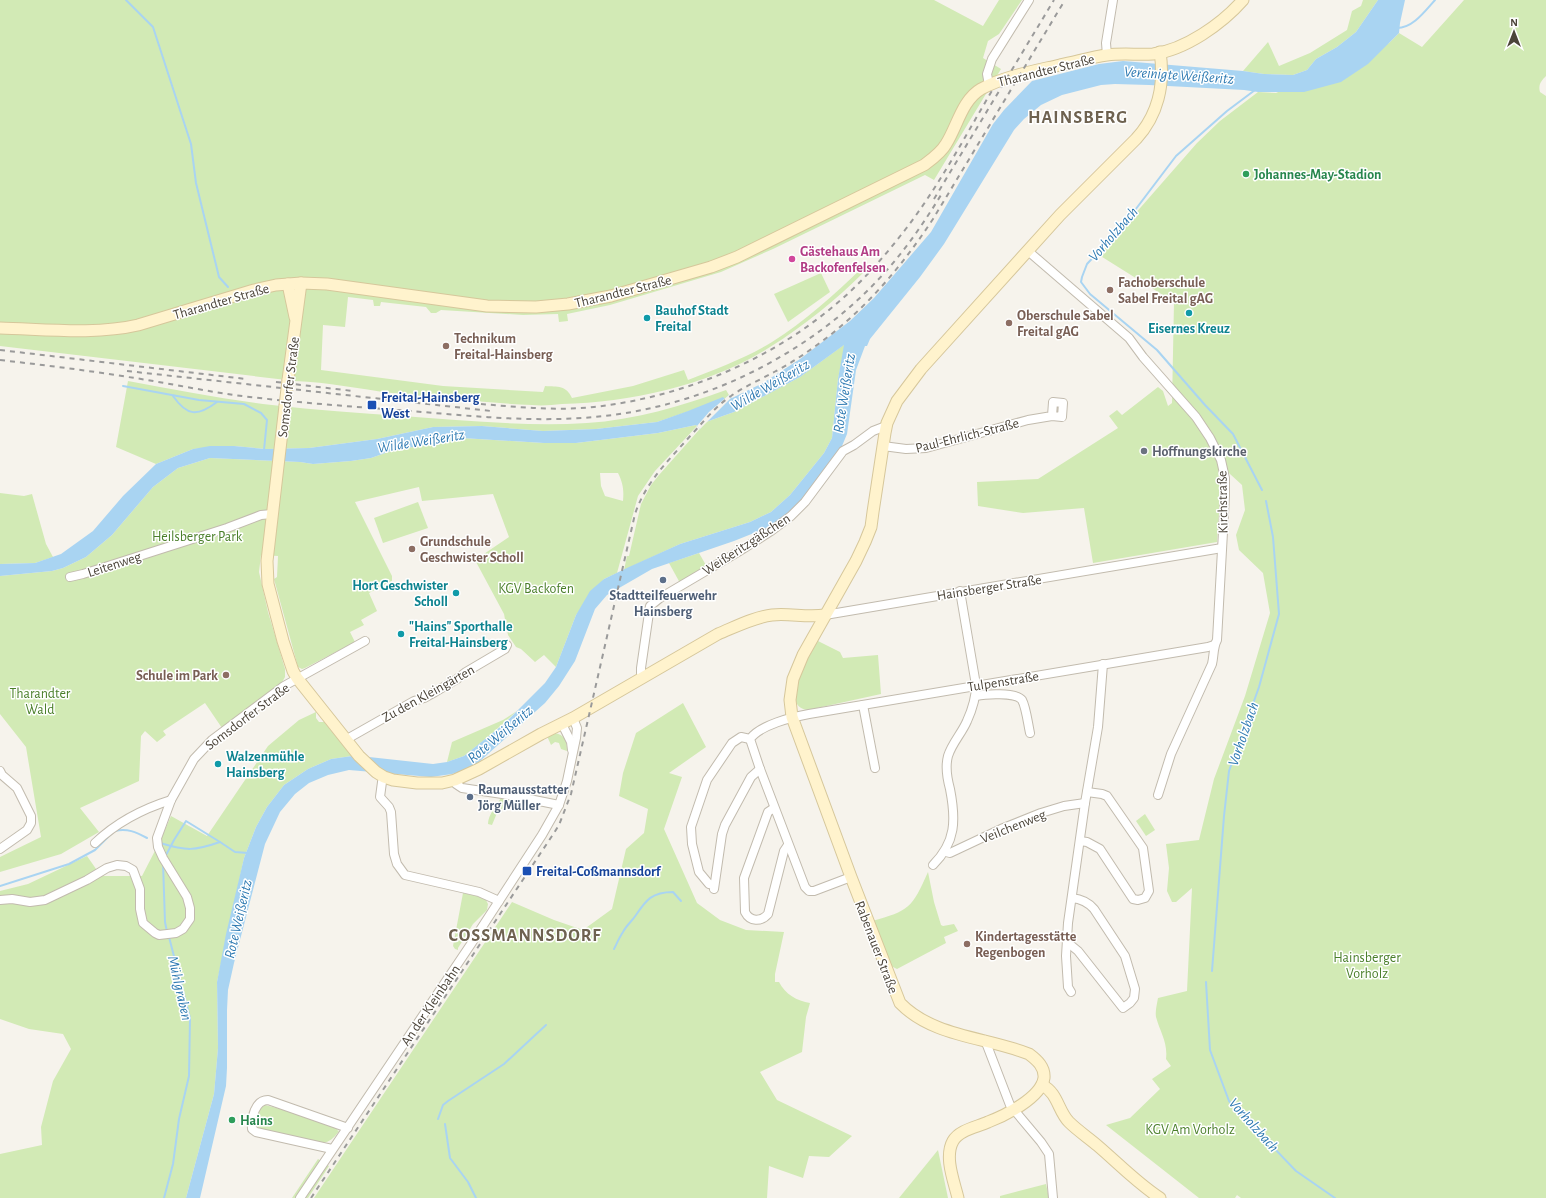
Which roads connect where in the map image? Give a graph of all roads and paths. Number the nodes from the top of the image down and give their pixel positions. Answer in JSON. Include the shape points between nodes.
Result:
{"nodes":[{"id":1,"x":1029,"y":0,"type":"edge"},
{"id":2,"x":1113,"y":0,"type":"edge"},
{"id":3,"x":1243,"y":0,"type":"edge"},
{"id":4,"x":1160,"y":52,"type":"junction"},
{"id":5,"x":1107,"y":55,"type":"junction"},
{"id":6,"x":989,"y":85,"type":"junction"},
{"id":7,"x":1028,"y":251,"type":"junction"},
{"id":8,"x":301,"y":283,"type":"junction"},
{"id":9,"x":288,"y":284,"type":"junction"},
{"id":10,"x":295,"y":319,"type":"junction"},
{"id":11,"x":0,"y":328,"type":"edge"},
{"id":12,"x":1052,"y":416,"type":"dead end"},
{"id":13,"x":886,"y":426,"type":"junction"},
{"id":14,"x":883,"y":446,"type":"junction"},
{"id":15,"x":272,"y":514,"type":"junction"},
{"id":16,"x":1222,"y":548,"type":"junction"},
{"id":17,"x":70,"y":577,"type":"dead end"},
{"id":18,"x":960,"y":591,"type":"junction"},
{"id":19,"x":825,"y":615,"type":"junction"},
{"id":20,"x":365,"y":641,"type":"dead end"},
{"id":21,"x":1214,"y":645,"type":"junction"},
{"id":22,"x":507,"y":646,"type":"dead end"},
{"id":23,"x":1103,"y":664,"type":"junction"},
{"id":24,"x":643,"y":677,"type":"junction"},
{"id":25,"x":297,"y":678,"type":"junction"},
{"id":26,"x":976,"y":685,"type":"junction"},
{"id":27,"x":976,"y":696,"type":"junction"},
{"id":28,"x":863,"y":705,"type":"junction"},
{"id":29,"x":792,"y":717,"type":"junction"},
{"id":30,"x":573,"y":718,"type":"junction"},
{"id":31,"x":562,"y":724,"type":"junction"},
{"id":32,"x":1030,"y":733,"type":"dead end"},
{"id":33,"x":750,"y":739,"type":"junction"},
{"id":34,"x":347,"y":740,"type":"junction"},
{"id":35,"x":573,"y":753,"type":"junction"},
{"id":36,"x":875,"y":768,"type":"dead end"},
{"id":37,"x":760,"y":769,"type":"junction"},
{"id":38,"x":0,"y":771,"type":"edge"},
{"id":39,"x":380,"y":775,"type":"junction"},
{"id":40,"x":455,"y":780,"type":"junction"},
{"id":41,"x":1087,"y":792,"type":"junction"},
{"id":42,"x":1158,"y":795,"type":"dead end"},
{"id":43,"x":171,"y":800,"type":"junction"},
{"id":44,"x":1085,"y":803,"type":"junction"},
{"id":45,"x":559,"y":805,"type":"junction"},
{"id":46,"x":774,"y":808,"type":"junction"},
{"id":47,"x":1080,"y":841,"type":"junction"},
{"id":48,"x":95,"y":843,"type":"dead end"},
{"id":49,"x":788,"y":845,"type":"junction"},
{"id":50,"x":0,"y":849,"type":"edge"},
{"id":51,"x":946,"y":849,"type":"junction"},
{"id":52,"x":933,"y":865,"type":"dead end"},
{"id":53,"x":851,"y":878,"type":"junction"},
{"id":54,"x":1072,"y":898,"type":"junction"},
{"id":55,"x":0,"y":900,"type":"edge"},
{"id":56,"x":499,"y":901,"type":"junction"},
{"id":57,"x":1067,"y":942,"type":"junction"},
{"id":58,"x":1071,"y":992,"type":"dead end"},
{"id":59,"x":985,"y":1040,"type":"junction"},
{"id":60,"x":1042,"y":1086,"type":"junction"},
{"id":61,"x":1014,"y":1110,"type":"junction"},
{"id":62,"x":348,"y":1128,"type":"junction"},
{"id":63,"x":332,"y":1149,"type":"junction"},
{"id":64,"x":300,"y":1198,"type":"edge"},
{"id":65,"x":958,"y":1198,"type":"edge"},
{"id":66,"x":1054,"y":1198,"type":"edge"},
{"id":67,"x":1160,"y":1198,"type":"edge"}],
"edges":[{"from":1,"to":6,"type":"street","via":[[992,59],[987,74]]},
{"from":2,"to":5,"type":"street","via":[[1106,43]]},
{"from":3,"to":4,"type":"main road","name":"Tharandter Straße","via":[[1210,29]]},
{"from":4,"to":5,"type":"main road","name":"Tharandter Straße"},
{"from":4,"to":7,"type":"main road","name":"Rabenauer Straße","via":[[1162,66],[1157,107],[1146,127]]},
{"from":5,"to":6,"type":"main road","name":"Tharandter Straße","via":[[1026,73]]},
{"from":6,"to":8,"type":"main road","name":"Tharandter Straße","via":[[972,97],[946,145],[924,165],[737,257],[671,279],[594,300],[536,307],[466,304],[328,284]]},
{"from":7,"to":13,"type":"main road","name":"Rabenauer Straße","via":[[913,378],[897,401]]},
{"from":7,"to":16,"type":"street","name":"Kirchstraße","via":[[1120,329],[1196,417],[1210,438],[1221,460],[1225,478]]},
{"from":8,"to":9,"type":"main road","name":"Tharandter Straße"},
{"from":8,"to":10,"type":"main road","name":"Somsdorfer Straße"},
{"from":9,"to":10,"type":"main road","name":"Somsdorfer Straße"},
{"from":9,"to":11,"type":"main road","name":"Tharandter Straße","via":[[245,292],[118,330]]},
{"from":10,"to":15,"type":"main road","name":"Somsdorfer Straße","bridge":true},
{"from":12,"to":14,"type":"street","name":"Paul-Ehrlich-Straße","via":[[1028,420],[926,448]]},
{"from":13,"to":14,"type":"main road","name":"Rabenauer Straße"},
{"from":13,"to":24,"type":"street","name":"Weißeritzgäßchen","via":[[873,431],[843,451],[816,488],[791,516],[650,606],[641,668]]},
{"from":14,"to":19,"type":"main road","name":"Rabenauer Straße","via":[[870,527],[858,557]]},
{"from":15,"to":17,"type":"street","name":"Leitenweg","via":[[262,515]]},
{"from":15,"to":25,"type":"main road","name":"Somsdorfer Straße","via":[[267,561],[268,584],[283,641]]},
{"from":16,"to":18,"type":"street","name":"Hainsberger Straße"},
{"from":16,"to":21,"type":"street","name":"Kirchstraße","via":[[1217,640]]},
{"from":18,"to":19,"type":"street","name":"Hainsberger Straße"},
{"from":18,"to":26,"type":"street"},
{"from":19,"to":24,"type":"main road","name":"Hainsberger Straße","via":[[771,615],[754,620],[718,634]]},
{"from":19,"to":29,"type":"main road","name":"Rabenauer Straße","via":[[803,655],[791,686]]},
{"from":20,"to":25,"type":"street"},
{"from":21,"to":23,"type":"street","name":"Tulpenstraße"},
{"from":21,"to":42,"type":"street","name":"Kirchstraße","via":[[1212,664],[1171,754]]},
{"from":22,"to":34,"type":"street","name":"Zu den Kleingärten","via":[[457,679]]},
{"from":23,"to":26,"type":"street","name":"Tulpenstraße"},
{"from":23,"to":41,"type":"street","via":[[1098,727]]},
{"from":24,"to":30,"type":"main road","name":"Hainsberger Straße"},
{"from":25,"to":34,"type":"main road"},
{"from":25,"to":43,"type":"street","name":"Somsdorfer Straße","via":[[264,700],[205,747],[194,759]]},
{"from":26,"to":27,"type":"street"},
{"from":26,"to":28,"type":"street","name":"Tulpenstraße"},
{"from":27,"to":32,"type":"street","via":[[1018,696]]},
{"from":27,"to":51,"type":"street","via":[[967,721],[948,756],[947,777],[954,820]]},
{"from":28,"to":29,"type":"street","name":"Tulpenstraße"},
{"from":28,"to":36,"type":"street"},
{"from":29,"to":33,"type":"street","name":"Tulpenstraße","via":[[758,731]]},
{"from":29,"to":53,"type":"main road","name":"Rabenauer Straße"},
{"from":30,"to":31,"type":"main road"},
{"from":30,"to":35,"type":"street","name":"An der Kleinbahn","via":[[577,728]]},
{"from":31,"to":35,"type":"street","name":"An der Kleinbahn","via":[[571,742]]},
{"from":31,"to":40,"type":"main road"},
{"from":33,"to":37,"type":"street"},
{"from":33,"to":37,"type":"street","via":[[741,737],[732,742],[707,780],[691,827],[699,872],[714,887],[722,834],[750,777]]},
{"from":34,"to":39,"type":"main road","via":[[359,756]]},
{"from":35,"to":45,"type":"street","name":"An der Kleinbahn"},
{"from":37,"to":46,"type":"street"},
{"from":38,"to":50,"type":"street","via":[[17,788],[32,823],[27,830]]},
{"from":39,"to":40,"type":"main road","via":[[417,783]]},
{"from":39,"to":56,"type":"street","via":[[380,797],[391,812],[394,854],[397,864],[405,874],[479,892]]},
{"from":40,"to":45,"type":"street","via":[[462,788]]},
{"from":41,"to":44,"type":"street"},
{"from":41,"to":47,"type":"street","via":[[1107,796],[1143,848],[1149,884],[1149,892],[1145,898],[1133,899],[1100,849]]},
{"from":43,"to":48,"type":"street","via":[[126,818]]},
{"from":43,"to":55,"type":"street","name":"Somsdorfer Straße","via":[[157,838],[158,847],[187,897],[190,908],[190,919],[176,934],[155,933],[143,923],[140,889],[133,870],[126,866],[116,865],[107,868],[45,900]]},
{"from":44,"to":47,"type":"street"},
{"from":44,"to":51,"type":"street","name":"Veilchenweg","via":[[1041,813],[950,853],[946,852]]},
{"from":45,"to":56,"type":"street","name":"An der Kleinbahn"},
{"from":46,"to":49,"type":"street"},
{"from":46,"to":49,"type":"street","via":[[768,812],[744,878],[745,912],[752,919],[759,920],[768,914],[784,851]]},
{"from":47,"to":54,"type":"street"},
{"from":49,"to":53,"type":"street","via":[[809,891]]},
{"from":51,"to":52,"type":"street"},
{"from":53,"to":59,"type":"main road","name":"Rabenauer Straße","via":[[900,1003],[923,1022]]},
{"from":54,"to":57,"type":"street"},
{"from":54,"to":57,"type":"street","via":[[1089,903],[1125,956],[1135,989],[1134,998],[1130,1003],[1123,1008],[1078,951]]},
{"from":56,"to":62,"type":"street","name":"An der Kleinbahn"},
{"from":57,"to":58,"type":"street","via":[[1068,987]]},
{"from":59,"to":60,"type":"main road","name":"Rabenauer Straße","via":[[1022,1051],[1035,1058],[1043,1070]]},
{"from":59,"to":61,"type":"street"},
{"from":60,"to":61,"type":"main road"},
{"from":60,"to":67,"type":"main road","via":[[1056,1098],[1069,1122]]},
{"from":61,"to":65,"type":"main road","via":[[958,1135],[953,1141],[949,1153]]},
{"from":61,"to":66,"type":"street","via":[[1049,1154]]},
{"from":62,"to":63,"type":"street","name":"An der Kleinbahn"},
{"from":62,"to":63,"type":"street","via":[[268,1100],[257,1104],[252,1124],[252,1129],[256,1132]]},
{"from":63,"to":64,"type":"street","name":"An der Kleinbahn"}]}
